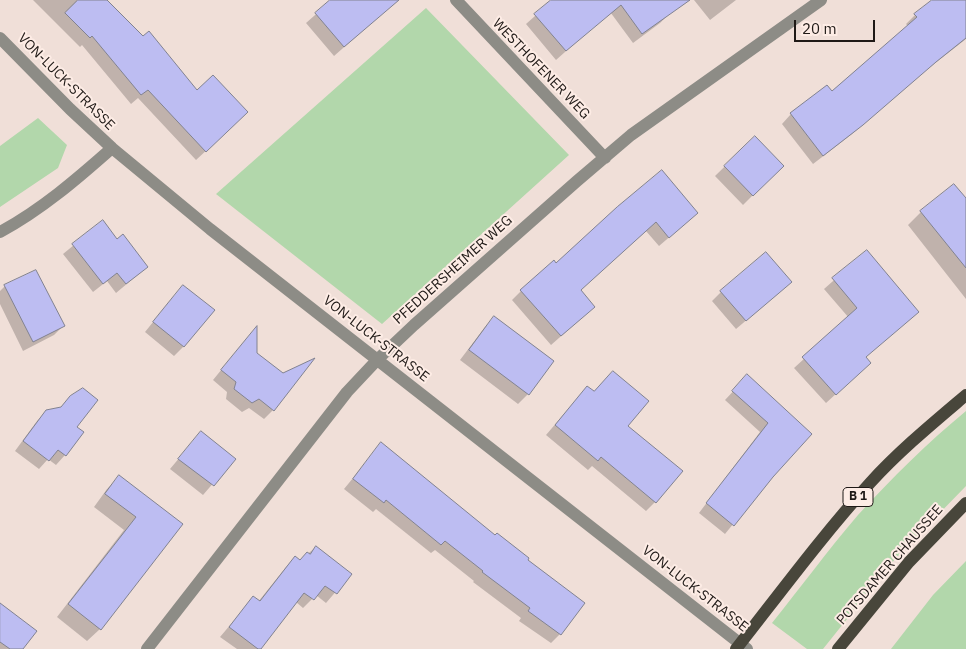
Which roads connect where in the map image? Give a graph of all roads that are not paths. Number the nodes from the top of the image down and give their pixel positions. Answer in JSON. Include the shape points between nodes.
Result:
{"nodes":[{"id":1,"x":456,"y":0,"type":"edge"},
{"id":2,"x":821,"y":0,"type":"edge"},
{"id":3,"x":0,"y":38,"type":"edge"},
{"id":4,"x":112,"y":148,"type":"junction"},
{"id":5,"x":605,"y":158,"type":"junction"},
{"id":6,"x":0,"y":232,"type":"edge"},
{"id":7,"x":378,"y":359,"type":"junction"},
{"id":8,"x":966,"y":395,"type":"edge"},
{"id":9,"x":966,"y":503,"type":"edge"},
{"id":10,"x":741,"y":647,"type":"edge"},
{"id":11,"x":148,"y":649,"type":"edge"},
{"id":12,"x":838,"y":649,"type":"edge"}],
"edges":[{"from":1,"to":5,"type":"street","name":"WESTHOFENER WEG"},
{"from":2,"to":5,"type":"street","name":"PFEDDERSHEIMER WEG"},
{"from":3,"to":4,"type":"street","name":"VON-LUCK-STRASSE"},
{"from":4,"to":6,"type":"street","via":[[58,193]]},
{"from":4,"to":7,"type":"street","name":"VON-LUCK-STRASSE","via":[[210,230]]},
{"from":5,"to":7,"type":"street","name":"PFEDDERSHEIMER WEG"},
{"from":7,"to":10,"type":"street","name":"VON-LUCK-STRASSE"},
{"from":7,"to":11,"type":"street","name":"PFEDDERSHEIMER WEG","via":[[347,392]]},
{"from":8,"to":10,"type":"main road","number":"B 1","via":[[871,482],[823,538]]},
{"from":9,"to":12,"type":"main road","name":"POTSDAMER CHAUSSEE","via":[[909,562]]}]}
